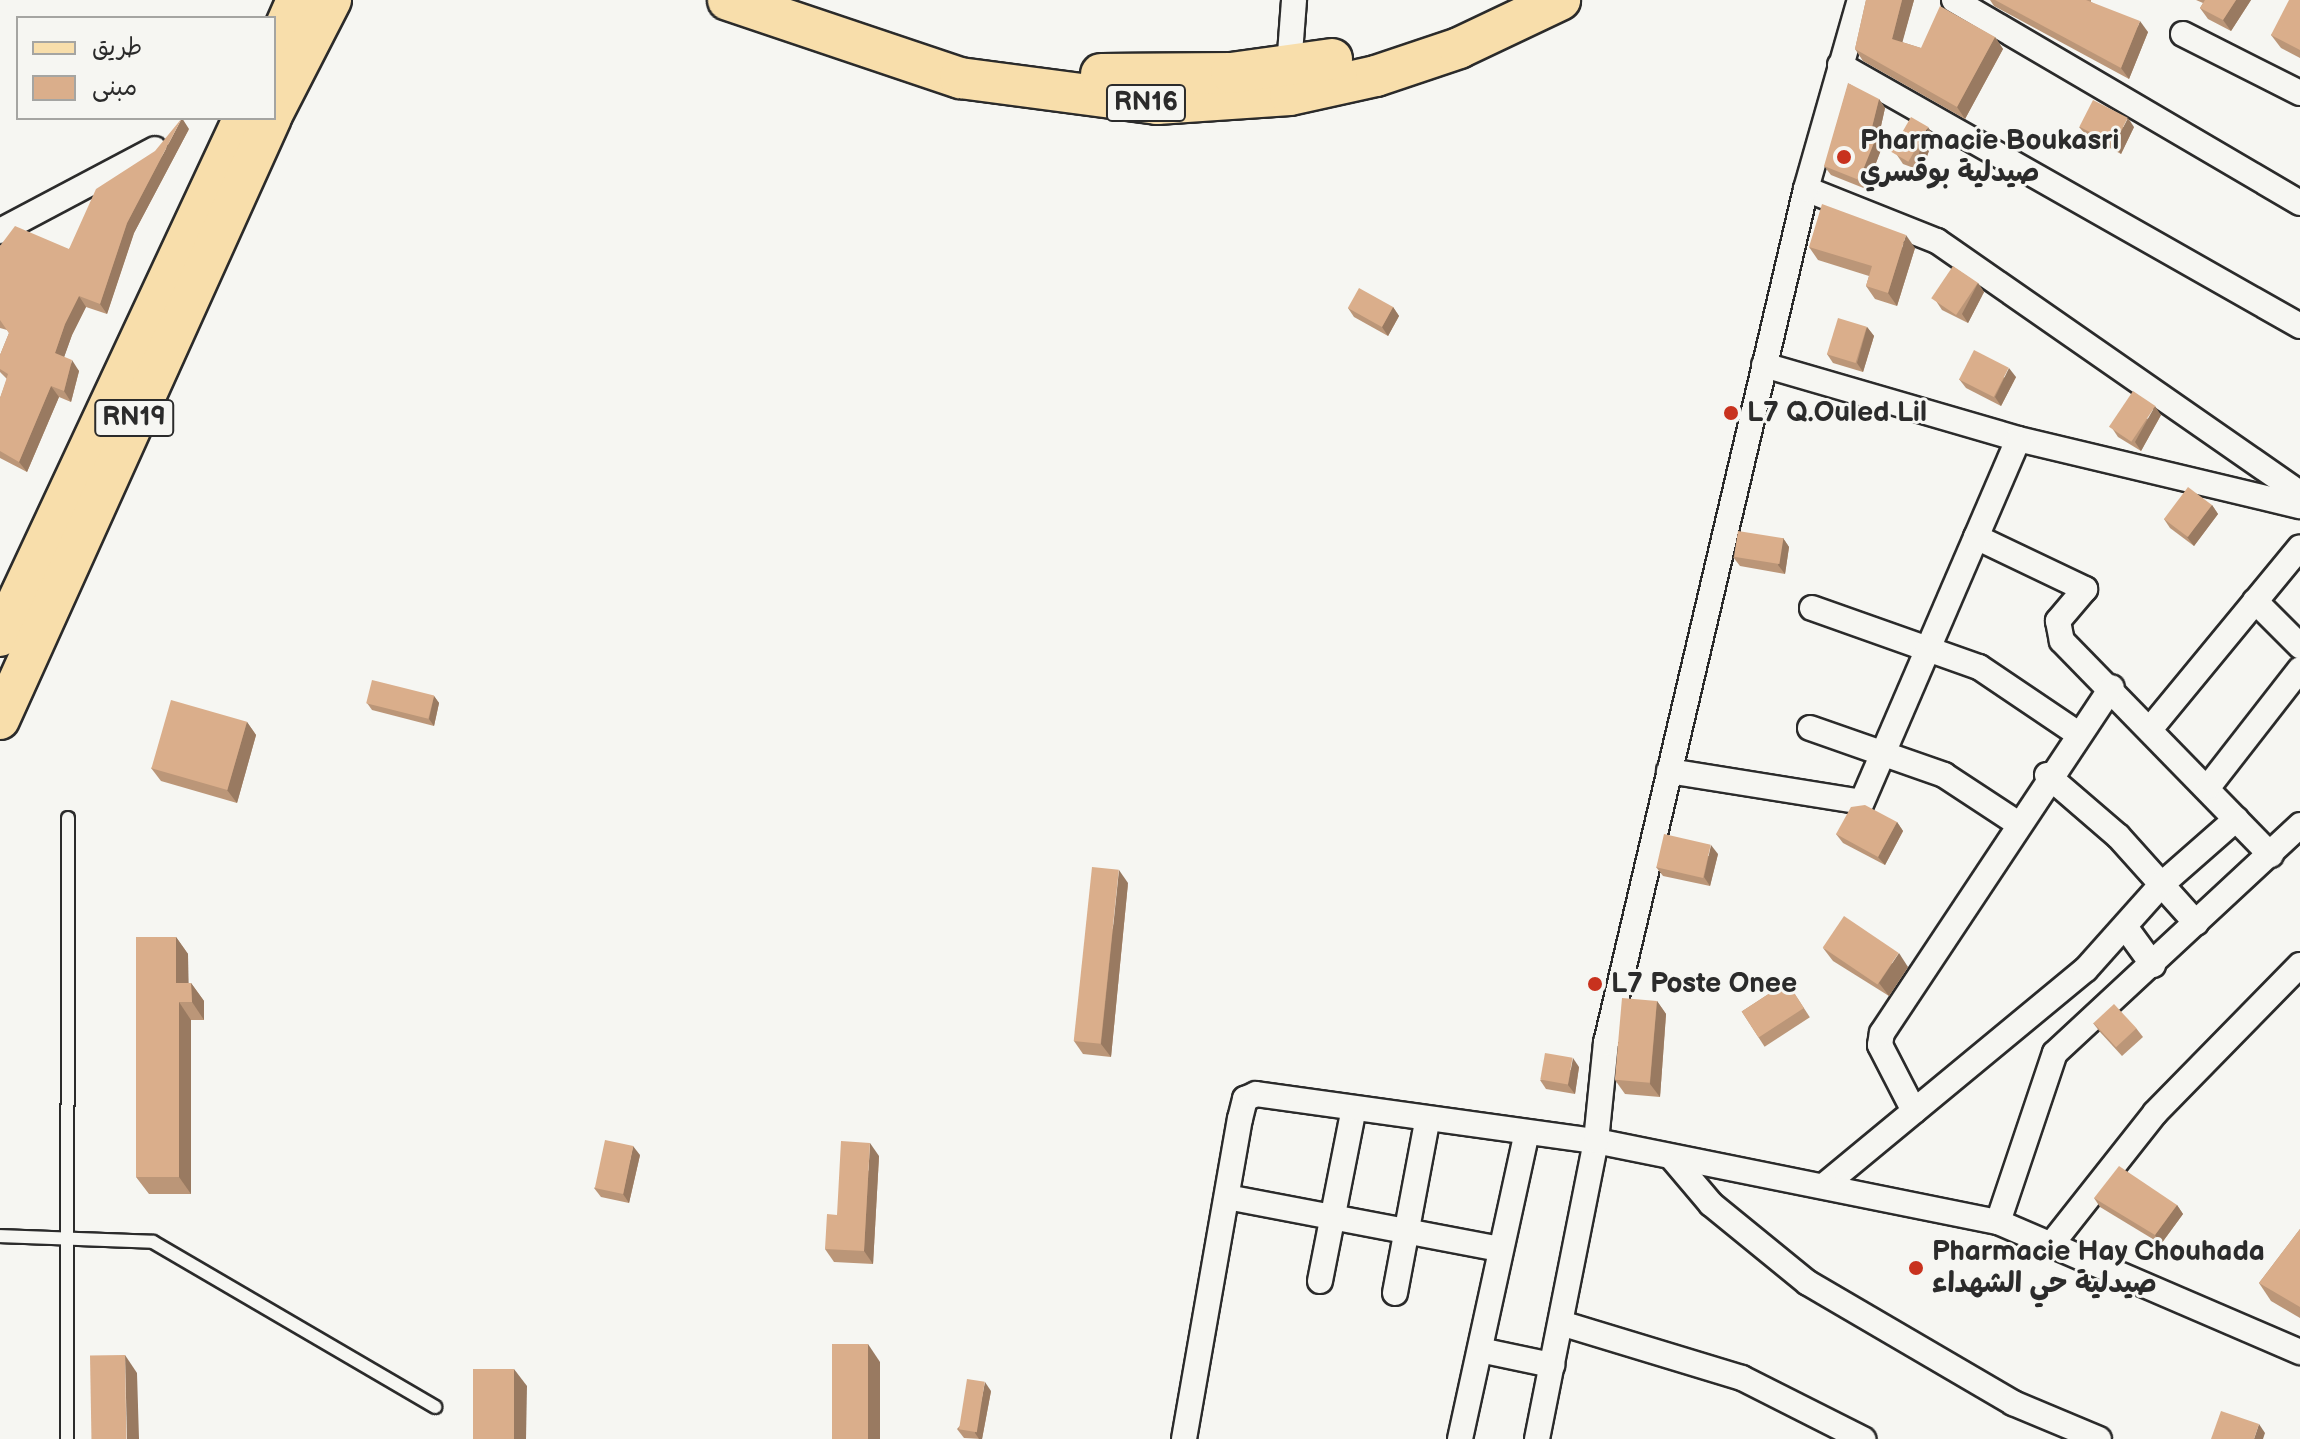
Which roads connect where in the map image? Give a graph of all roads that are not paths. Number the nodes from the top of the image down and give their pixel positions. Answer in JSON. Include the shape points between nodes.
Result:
{"nodes":[{"id":1,"x":296,"y":0,"type":"edge"},
{"id":2,"x":332,"y":0,"type":"edge"},
{"id":3,"x":728,"y":0,"type":"edge"},
{"id":4,"x":799,"y":0,"type":"edge"},
{"id":5,"x":1294,"y":0,"type":"edge"},
{"id":6,"x":1506,"y":0,"type":"edge"},
{"id":7,"x":1560,"y":0,"type":"edge"},
{"id":8,"x":1860,"y":0,"type":"edge"},
{"id":9,"x":1954,"y":0,"type":"edge"},
{"id":10,"x":2183,"y":34,"type":"dead end"},
{"id":11,"x":276,"y":45,"type":"edge"},
{"id":12,"x":1840,"y":65,"type":"junction"},
{"id":13,"x":1289,"y":67,"type":"junction"},
{"id":14,"x":2300,"y":93,"type":"edge"},
{"id":15,"x":276,"y":110,"type":"edge"},
{"id":16,"x":242,"y":120,"type":"edge"},
{"id":17,"x":271,"y":120,"type":"edge"},
{"id":18,"x":155,"y":149,"type":"edge"},
{"id":19,"x":1806,"y":189,"type":"junction"},
{"id":20,"x":2300,"y":203,"type":"edge"},
{"id":21,"x":0,"y":231,"type":"edge"},
{"id":22,"x":2300,"y":326,"type":"edge"},
{"id":23,"x":1764,"y":365,"type":"junction"},
{"id":24,"x":2018,"y":439,"type":"junction"},
{"id":25,"x":2300,"y":493,"type":"edge"},
{"id":26,"x":2300,"y":506,"type":"edge"},
{"id":27,"x":1976,"y":537,"type":"junction"},
{"id":28,"x":2300,"y":547,"type":"edge"},
{"id":29,"x":2255,"y":601,"type":"junction"},
{"id":30,"x":1812,"y":608,"type":"dead end"},
{"id":31,"x":0,"y":637,"type":"edge"},
{"id":32,"x":1927,"y":645,"type":"junction"},
{"id":33,"x":2300,"y":646,"type":"edge"},
{"id":34,"x":2300,"y":669,"type":"edge"},
{"id":35,"x":2112,"y":687,"type":"junction"},
{"id":36,"x":0,"y":720,"type":"edge"},
{"id":37,"x":1810,"y":728,"type":"dead end"},
{"id":38,"x":2151,"y":728,"type":"junction"},
{"id":39,"x":2077,"y":733,"type":"junction"},
{"id":40,"x":1886,"y":752,"type":"junction"},
{"id":41,"x":1669,"y":771,"type":"junction"},
{"id":42,"x":2047,"y":775,"type":"junction"},
{"id":43,"x":2209,"y":786,"type":"junction"},
{"id":44,"x":68,"y":818,"type":"dead end"},
{"id":45,"x":2236,"y":819,"type":"junction"},
{"id":46,"x":2017,"y":823,"type":"junction"},
{"id":47,"x":2300,"y":825,"type":"edge"},
{"id":48,"x":2271,"y":855,"type":"junction"},
{"id":49,"x":2161,"y":885,"type":"junction"},
{"id":50,"x":2196,"y":923,"type":"junction"},
{"id":51,"x":2126,"y":928,"type":"junction"},
{"id":52,"x":2153,"y":965,"type":"junction"},
{"id":53,"x":2300,"y":965,"type":"edge"},
{"id":54,"x":1914,"y":1111,"type":"junction"},
{"id":55,"x":1353,"y":1113,"type":"junction"},
{"id":56,"x":1427,"y":1122,"type":"junction"},
{"id":57,"x":1526,"y":1136,"type":"junction"},
{"id":58,"x":1596,"y":1141,"type":"junction"},
{"id":59,"x":1673,"y":1159,"type":"junction"},
{"id":60,"x":1826,"y":1184,"type":"junction"},
{"id":61,"x":1227,"y":1197,"type":"junction"},
{"id":62,"x":1336,"y":1217,"type":"junction"},
{"id":63,"x":1998,"y":1222,"type":"junction"},
{"id":64,"x":1407,"y":1231,"type":"junction"},
{"id":65,"x":63,"y":1235,"type":"junction"},
{"id":66,"x":0,"y":1237,"type":"edge"},
{"id":67,"x":2054,"y":1241,"type":"junction"},
{"id":68,"x":1499,"y":1249,"type":"junction"},
{"id":69,"x":1320,"y":1281,"type":"dead end"},
{"id":70,"x":1395,"y":1293,"type":"dead end"},
{"id":71,"x":1564,"y":1324,"type":"junction"},
{"id":72,"x":1480,"y":1350,"type":"junction"},
{"id":73,"x":2300,"y":1352,"type":"edge"},
{"id":74,"x":1552,"y":1365,"type":"junction"},
{"id":75,"x":435,"y":1407,"type":"dead end"},
{"id":76,"x":67,"y":1439,"type":"edge"},
{"id":77,"x":1184,"y":1439,"type":"edge"},
{"id":78,"x":1460,"y":1439,"type":"edge"},
{"id":79,"x":1537,"y":1439,"type":"edge"},
{"id":80,"x":1863,"y":1439,"type":"edge"},
{"id":81,"x":2099,"y":1439,"type":"edge"}],
"edges":[{"from":1,"to":11,"type":"main road"},
{"from":2,"to":15,"type":"main road","number":"RN19"},
{"from":3,"to":7,"type":"highway","number":"RN16","via":[[960,78],[1157,104],[1260,98],[1376,76],[1459,48]]},
{"from":4,"to":13,"type":"highway","number":"RN16","via":[[941,47],[1050,68],[1161,76]]},
{"from":5,"to":13,"type":"street"},
{"from":6,"to":13,"type":"highway","number":"RN16","via":[[1413,37]]},
{"from":8,"to":12,"type":"street"},
{"from":9,"to":20,"type":"street"},
{"from":10,"to":14,"type":"street"},
{"from":12,"to":19,"type":"street"},
{"from":12,"to":22,"type":"street"},
{"from":16,"to":31,"type":"main road","number":"RN19"},
{"from":17,"to":36,"type":"main road","number":"RN19"},
{"from":18,"to":21,"type":"street"},
{"from":19,"to":23,"type":"street"},
{"from":19,"to":25,"type":"street","via":[[1937,241]]},
{"from":23,"to":24,"type":"street"},
{"from":23,"to":41,"type":"street"},
{"from":24,"to":26,"type":"street"},
{"from":24,"to":27,"type":"street"},
{"from":27,"to":32,"type":"street"},
{"from":27,"to":35,"type":"street","via":[[2085,589],[2058,621],[2057,633]]},
{"from":28,"to":29,"type":"street"},
{"from":29,"to":33,"type":"street"},
{"from":29,"to":38,"type":"street"},
{"from":30,"to":32,"type":"street"},
{"from":32,"to":39,"type":"street","via":[[2011,683]]},
{"from":32,"to":40,"type":"street"},
{"from":34,"to":43,"type":"street"},
{"from":35,"to":38,"type":"street"},
{"from":35,"to":39,"type":"street"},
{"from":37,"to":40,"type":"street"},
{"from":38,"to":43,"type":"street"},
{"from":39,"to":42,"type":"street"},
{"from":40,"to":41,"type":"street","via":[[1857,804]]},
{"from":40,"to":46,"type":"street","via":[[1944,775]]},
{"from":41,"to":58,"type":"street","via":[[1606,1043]]},
{"from":42,"to":46,"type":"street"},
{"from":42,"to":49,"type":"street"},
{"from":43,"to":45,"type":"street"},
{"from":44,"to":65,"type":"lane"},
{"from":45,"to":48,"type":"street"},
{"from":45,"to":49,"type":"street"},
{"from":46,"to":54,"type":"street","via":[[1880,1039]]},
{"from":47,"to":48,"type":"street"},
{"from":48,"to":50,"type":"street"},
{"from":49,"to":50,"type":"street"},
{"from":49,"to":51,"type":"street"},
{"from":50,"to":52,"type":"street"},
{"from":51,"to":52,"type":"street"},
{"from":51,"to":54,"type":"street"},
{"from":52,"to":63,"type":"street","via":[[2055,1053]]},
{"from":53,"to":67,"type":"street","via":[[2155,1113]]},
{"from":54,"to":60,"type":"street"},
{"from":55,"to":56,"type":"street"},
{"from":55,"to":61,"type":"street","via":[[1269,1094],[1245,1099]]},
{"from":55,"to":62,"type":"street"},
{"from":56,"to":57,"type":"street"},
{"from":56,"to":64,"type":"street"},
{"from":57,"to":58,"type":"street"},
{"from":57,"to":68,"type":"street"},
{"from":58,"to":59,"type":"street"},
{"from":58,"to":71,"type":"street"},
{"from":59,"to":60,"type":"street"},
{"from":59,"to":81,"type":"street","via":[[1711,1204],[1808,1283],[2013,1403]]},
{"from":60,"to":63,"type":"street"},
{"from":61,"to":62,"type":"street"},
{"from":61,"to":77,"type":"street"},
{"from":62,"to":64,"type":"street"},
{"from":62,"to":69,"type":"street"},
{"from":63,"to":67,"type":"street"},
{"from":64,"to":68,"type":"street"},
{"from":64,"to":70,"type":"street"},
{"from":65,"to":66,"type":"lane"},
{"from":65,"to":75,"type":"lane","via":[[153,1242]]},
{"from":65,"to":76,"type":"lane"},
{"from":67,"to":73,"type":"street"},
{"from":68,"to":72,"type":"street"},
{"from":71,"to":74,"type":"street"},
{"from":71,"to":80,"type":"street","via":[[1742,1378]]},
{"from":72,"to":74,"type":"street"},
{"from":72,"to":78,"type":"street"},
{"from":74,"to":79,"type":"street"}]}
